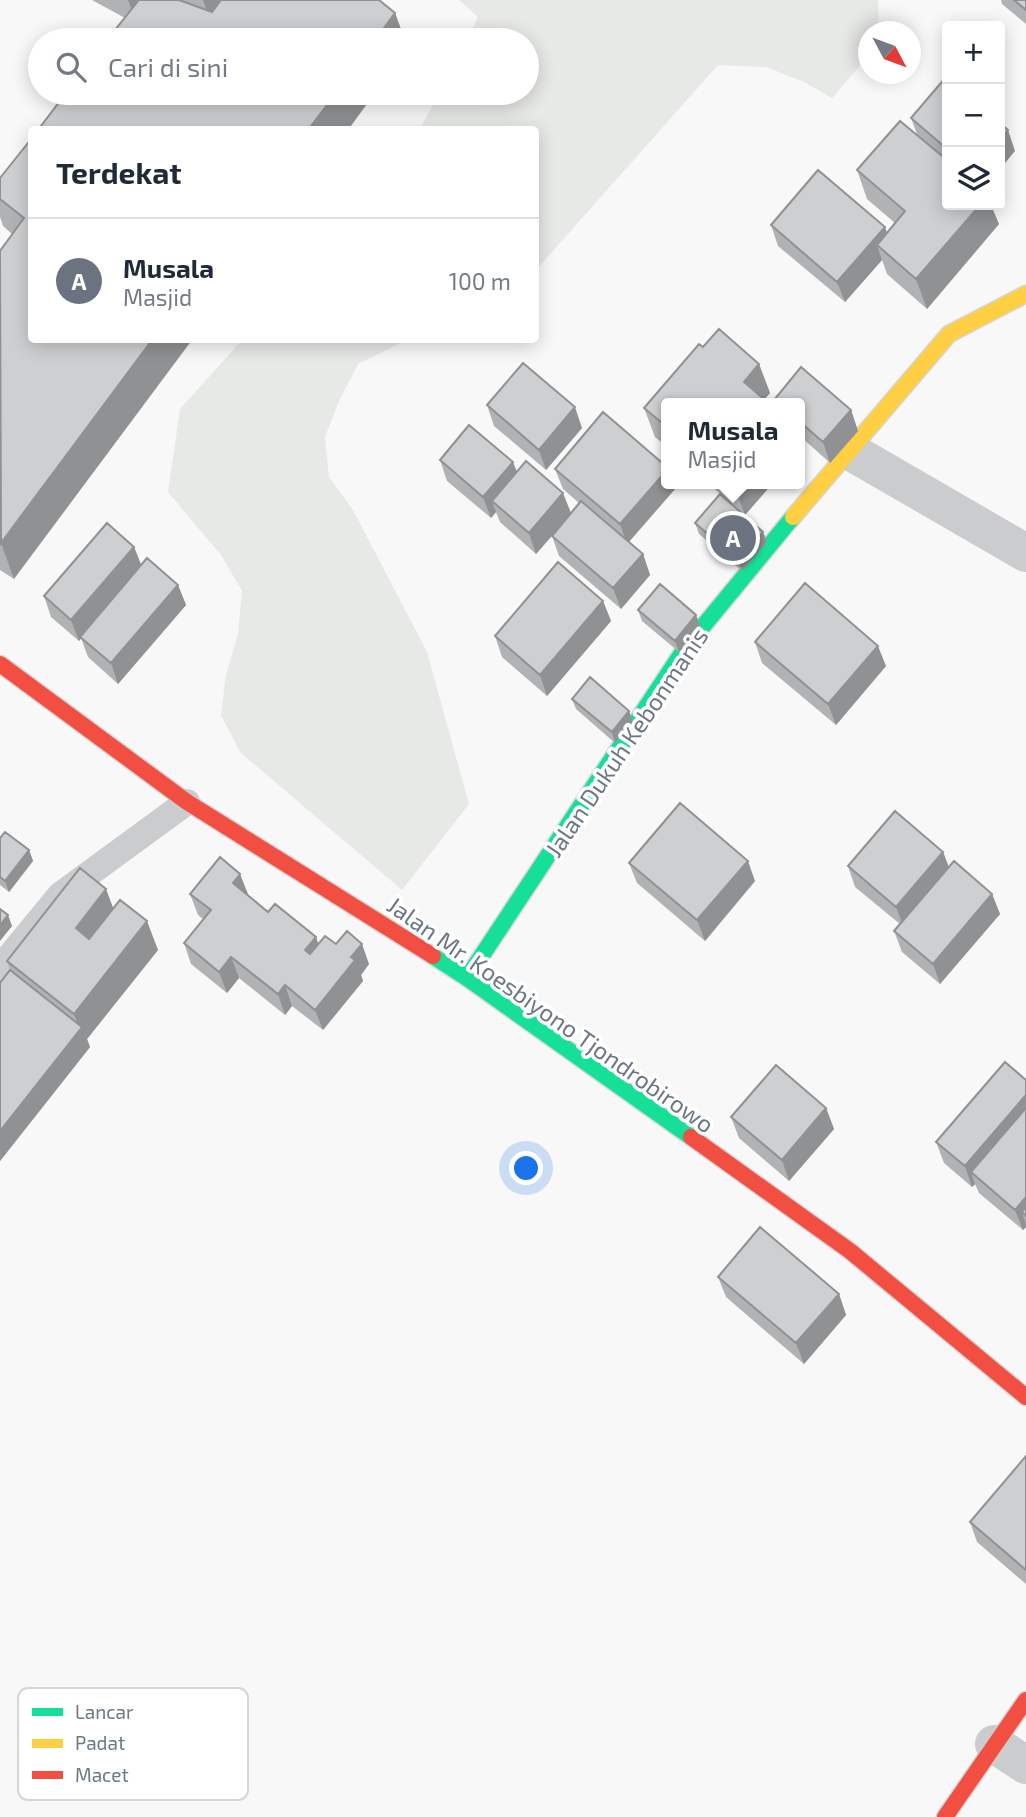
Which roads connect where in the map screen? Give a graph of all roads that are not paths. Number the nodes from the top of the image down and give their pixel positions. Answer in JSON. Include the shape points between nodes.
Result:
{"nodes":[{"id":1,"x":1026,"y":294,"type":"edge"},
{"id":2,"x":848,"y":450,"type":"junction"},
{"id":3,"x":1026,"y":553,"type":"edge"},
{"id":4,"x":0,"y":664,"type":"edge"},
{"id":5,"x":187,"y":802,"type":"junction"},
{"id":6,"x":0,"y":968,"type":"edge"},
{"id":7,"x":467,"y":978,"type":"junction"},
{"id":8,"x":1026,"y":1397,"type":"edge"},
{"id":9,"x":1026,"y":1700,"type":"edge"},
{"id":10,"x":994,"y":1744,"type":"junction"},
{"id":11,"x":1026,"y":1765,"type":"edge"},
{"id":12,"x":945,"y":1817,"type":"edge"}],
"edges":[{"from":1,"to":2,"type":"main road","name":"Jalan Dukuh Kebonmanis","via":[[949,334]]},
{"from":2,"to":3,"type":"street"},
{"from":2,"to":7,"type":"main road","name":"Jalan Dukuh Kebonmanis","via":[[686,647]]},
{"from":4,"to":5,"type":"main road","name":"Jalan Mr. Koesbiyono Tjondrobirowo"},
{"from":5,"to":6,"type":"lane","via":[[60,895]]},
{"from":5,"to":7,"type":"main road","name":"Jalan Mr. Koesbiyono Tjondrobirowo"},
{"from":7,"to":8,"type":"main road","name":"Jalan Mr. Koesbiyono Tjondrobirowo","via":[[850,1251]]},
{"from":9,"to":10,"type":"main road"},
{"from":10,"to":11,"type":"street"},
{"from":10,"to":12,"type":"main road"}]}
